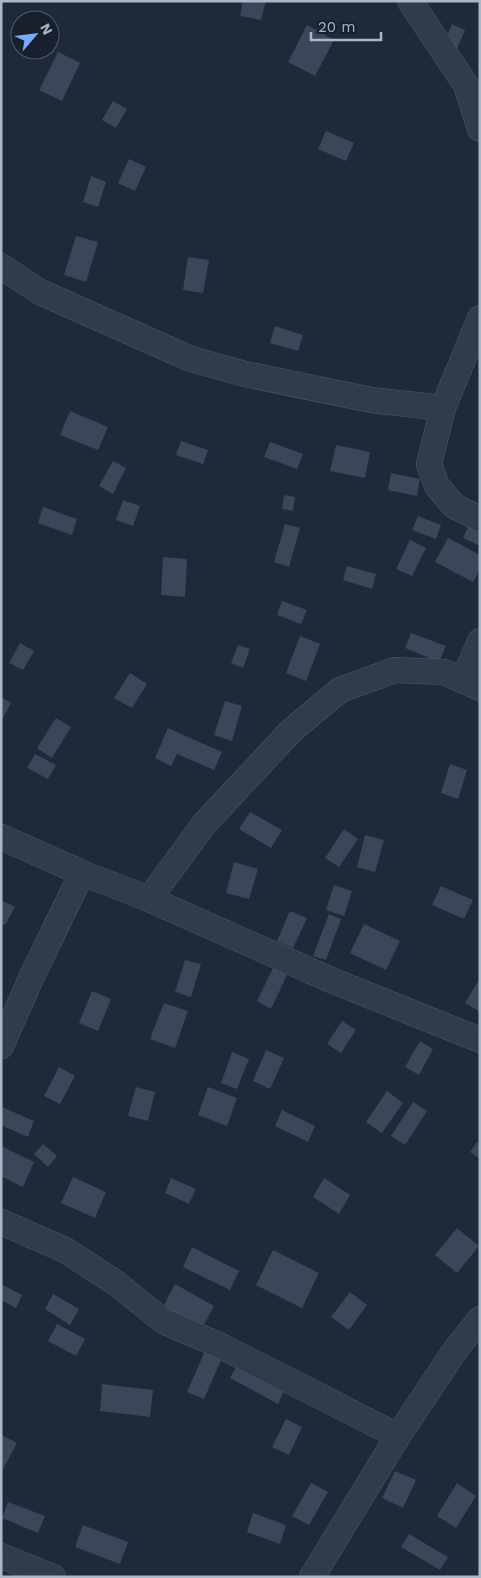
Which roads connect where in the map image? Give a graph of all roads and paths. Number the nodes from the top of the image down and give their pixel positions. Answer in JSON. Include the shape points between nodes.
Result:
{"nodes":[{"id":1,"x":410,"y":1,"type":"edge"},
{"id":2,"x":480,"y":129,"type":"edge"},
{"id":3,"x":1,"y":266,"type":"edge"},
{"id":4,"x":480,"y":318,"type":"edge"},
{"id":5,"x":474,"y":350,"type":"edge"},
{"id":6,"x":443,"y":408,"type":"junction"},
{"id":7,"x":480,"y":518,"type":"edge"},
{"id":8,"x":480,"y":641,"type":"edge"},
{"id":9,"x":471,"y":685,"type":"edge"},
{"id":10,"x":1,"y":836,"type":"edge"},
{"id":11,"x":82,"y":873,"type":"junction"},
{"id":12,"x":149,"y":899,"type":"junction"},
{"id":13,"x":480,"y":1040,"type":"edge"},
{"id":14,"x":1,"y":1046,"type":"edge"},
{"id":15,"x":1,"y":1222,"type":"edge"},
{"id":16,"x":480,"y":1319,"type":"edge"},
{"id":17,"x":398,"y":1436,"type":"junction"},
{"id":18,"x":1,"y":1556,"type":"edge"},
{"id":19,"x":54,"y":1577,"type":"edge"},
{"id":20,"x":312,"y":1577,"type":"edge"}],
"edges":[{"from":1,"to":2,"type":"street","via":[[466,86]]},
{"from":3,"to":6,"type":"street","via":[[40,292],[191,359],[245,374],[371,400]]},
{"from":4,"to":5,"type":"street"},
{"from":5,"to":6,"type":"street"},
{"from":6,"to":7,"type":"street","via":[[429,464],[437,486],[454,506]]},
{"from":8,"to":9,"type":"street"},
{"from":9,"to":12,"type":"street","via":[[444,672],[394,670],[340,690],[292,730],[205,823]]},
{"from":10,"to":11,"type":"street"},
{"from":11,"to":12,"type":"street"},
{"from":11,"to":14,"type":"street"},
{"from":12,"to":13,"type":"street","via":[[331,980]]},
{"from":15,"to":17,"type":"street","via":[[66,1250],[116,1283],[163,1321],[223,1347]]},
{"from":16,"to":17,"type":"street"},
{"from":17,"to":20,"type":"street"},
{"from":18,"to":19,"type":"street"}]}
